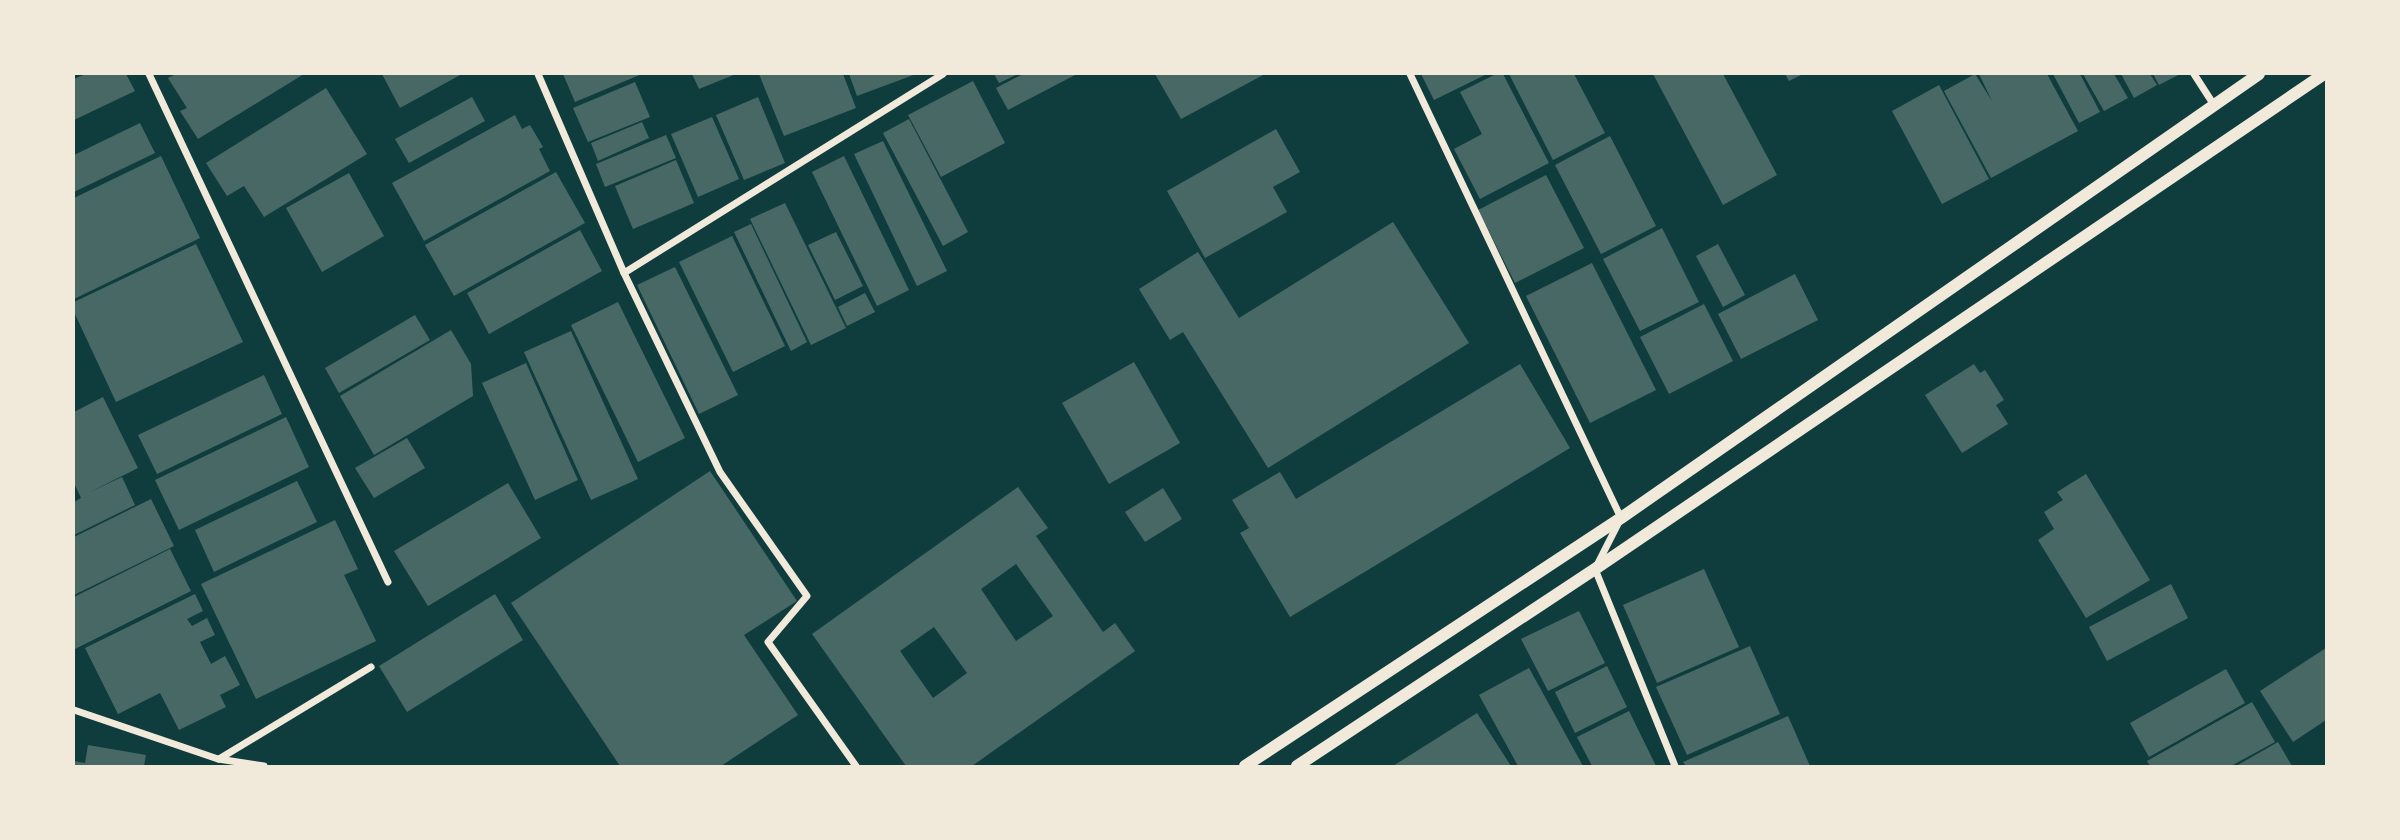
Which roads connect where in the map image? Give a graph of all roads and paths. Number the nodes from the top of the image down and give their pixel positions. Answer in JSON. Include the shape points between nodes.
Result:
{"nodes":[{"id":1,"x":149,"y":74,"type":"edge"},
{"id":2,"x":538,"y":74,"type":"edge"},
{"id":3,"x":943,"y":74,"type":"edge"},
{"id":4,"x":1410,"y":74,"type":"edge"},
{"id":5,"x":2194,"y":74,"type":"edge"},
{"id":6,"x":2259,"y":74,"type":"edge"},
{"id":7,"x":2323,"y":74,"type":"edge"},
{"id":8,"x":2214,"y":105,"type":"junction"},
{"id":9,"x":624,"y":273,"type":"junction"},
{"id":10,"x":1621,"y":518,"type":"junction"},
{"id":11,"x":1595,"y":569,"type":"junction"},
{"id":12,"x":388,"y":582,"type":"dead end"},
{"id":13,"x":371,"y":667,"type":"dead end"},
{"id":14,"x":74,"y":710,"type":"edge"},
{"id":15,"x":218,"y":759,"type":"junction"},
{"id":16,"x":264,"y":766,"type":"edge"},
{"id":17,"x":856,"y":766,"type":"edge"},
{"id":18,"x":1245,"y":766,"type":"edge"},
{"id":19,"x":1297,"y":766,"type":"edge"},
{"id":20,"x":1675,"y":766,"type":"edge"}],
"edges":[{"from":1,"to":12,"type":"street"},
{"from":2,"to":9,"type":"street"},
{"from":3,"to":9,"type":"street"},
{"from":4,"to":10,"type":"street"},
{"from":5,"to":8,"type":"street"},
{"from":6,"to":8,"type":"street"},
{"from":7,"to":11,"type":"street"},
{"from":8,"to":10,"type":"street"},
{"from":9,"to":17,"type":"street","via":[[720,472],[807,596],[768,642]]},
{"from":10,"to":11,"type":"street"},
{"from":10,"to":18,"type":"street"},
{"from":11,"to":19,"type":"street"},
{"from":11,"to":20,"type":"street"},
{"from":13,"to":15,"type":"street"},
{"from":14,"to":15,"type":"street"},
{"from":15,"to":16,"type":"street"}]}
